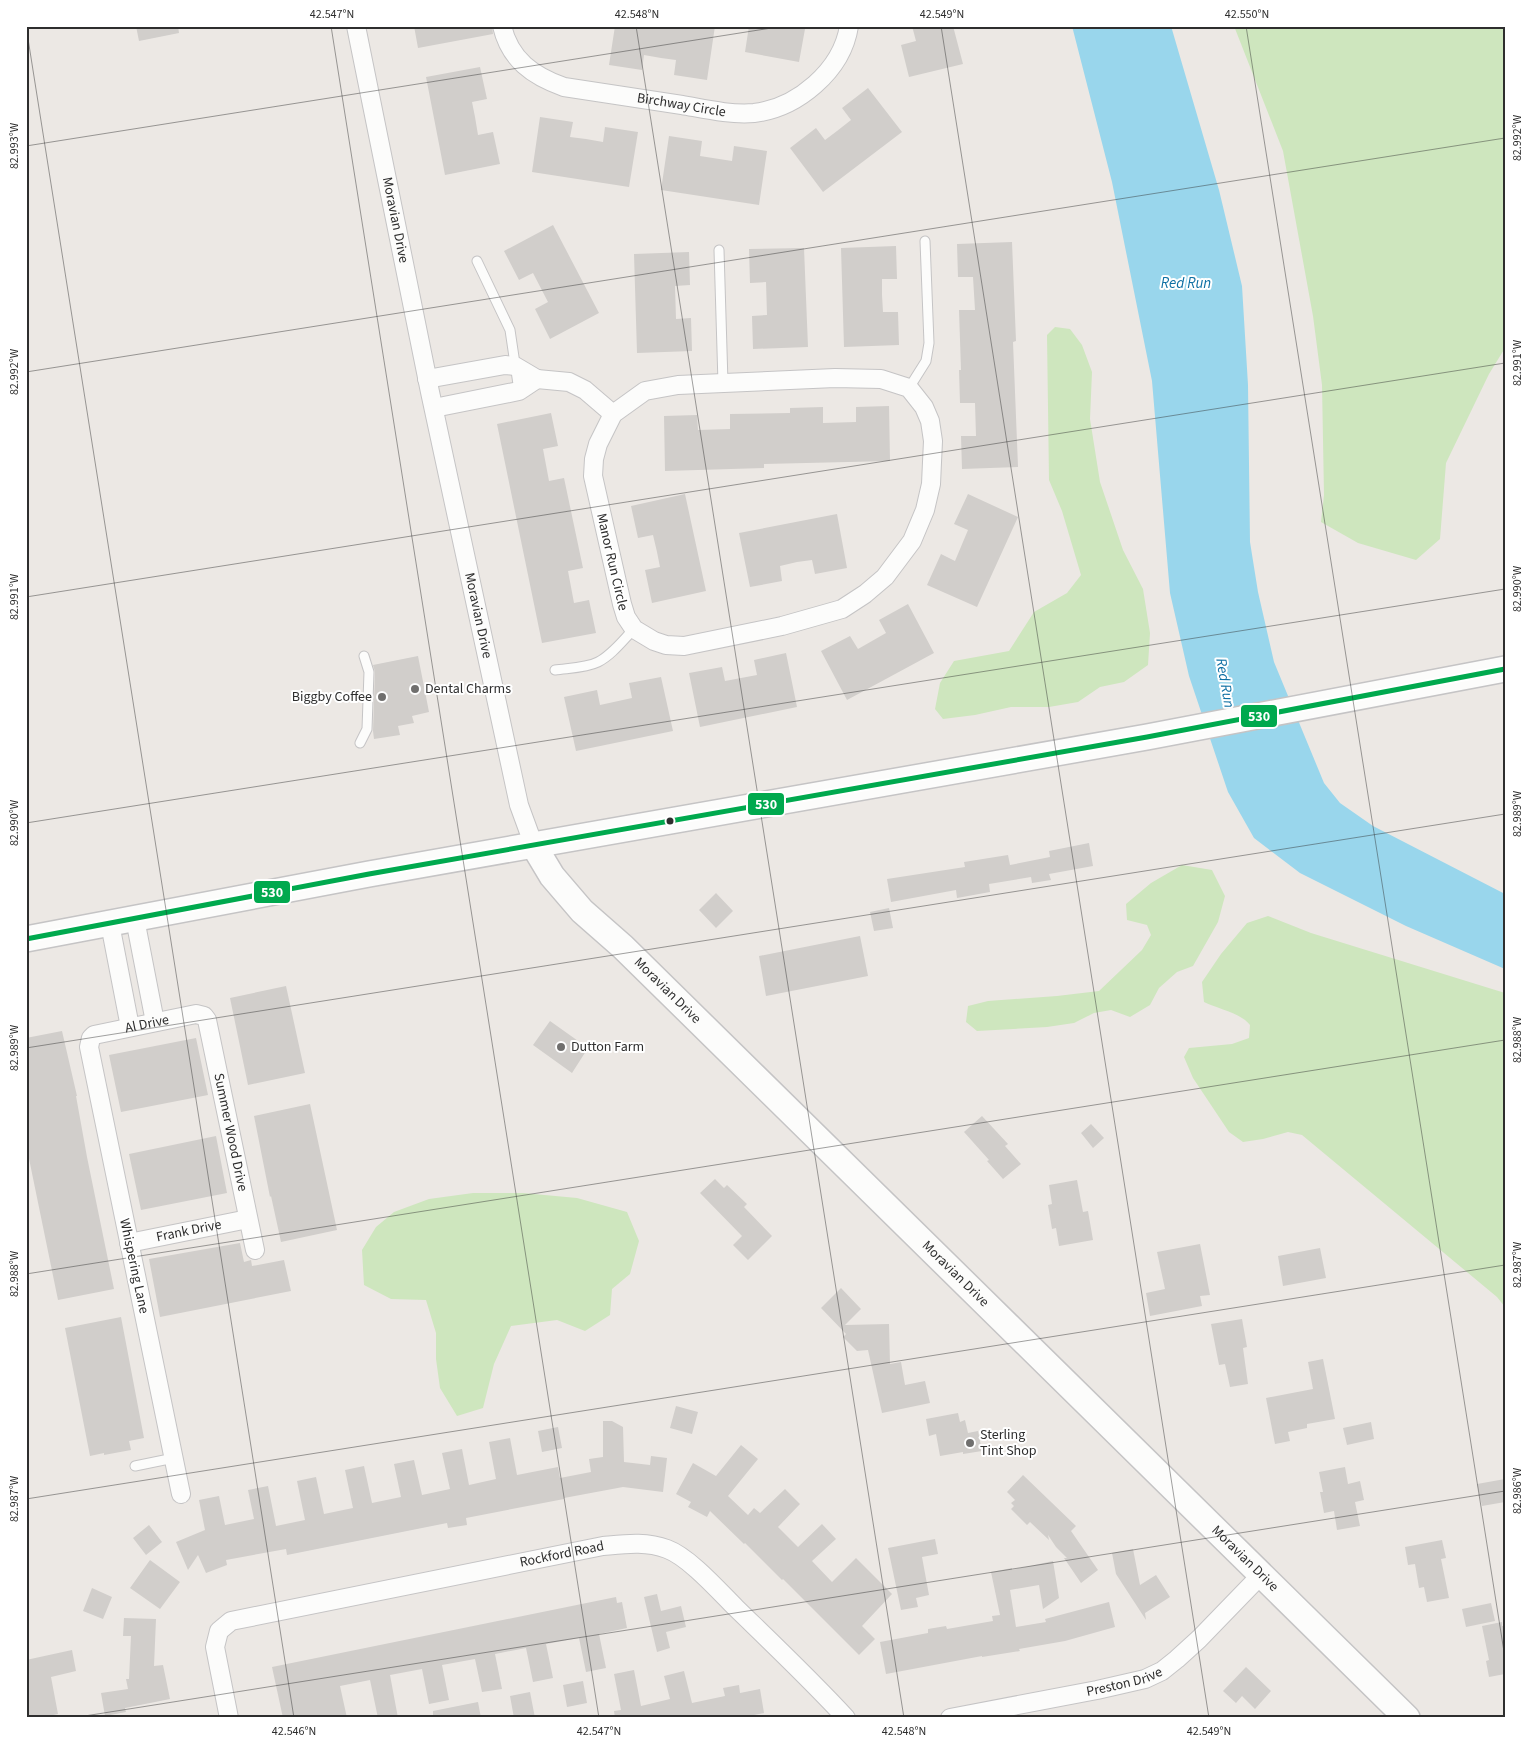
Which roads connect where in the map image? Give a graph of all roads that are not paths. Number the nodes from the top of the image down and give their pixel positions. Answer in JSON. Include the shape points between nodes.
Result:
{"nodes":[{"id":1,"x":356,"y":26,"type":"edge"},
{"id":2,"x":502,"y":26,"type":"edge"},
{"id":3,"x":850,"y":26,"type":"edge"},
{"id":4,"x":925,"y":241,"type":"dead end"},
{"id":5,"x":719,"y":250,"type":"dead end"},
{"id":6,"x":477,"y":261,"type":"dead end"},
{"id":7,"x":515,"y":366,"type":"junction"},
{"id":8,"x":537,"y":378,"type":"junction"},
{"id":9,"x":427,"y":379,"type":"junction"},
{"id":10,"x":723,"y":383,"type":"junction"},
{"id":11,"x":909,"y":388,"type":"junction"},
{"id":12,"x":519,"y":392,"type":"junction"},
{"id":13,"x":434,"y":408,"type":"junction"},
{"id":14,"x":613,"y":414,"type":"junction"},
{"id":15,"x":634,"y":629,"type":"junction"},
{"id":16,"x":364,"y":656,"type":"dead end"},
{"id":17,"x":1505,"y":669,"type":"edge"},
{"id":18,"x":555,"y":670,"type":"dead end"},
{"id":19,"x":360,"y":743,"type":"dead end"},
{"id":20,"x":534,"y":846,"type":"junction"},
{"id":21,"x":135,"y":919,"type":"junction"},
{"id":22,"x":110,"y":924,"type":"junction"},
{"id":23,"x":26,"y":939,"type":"edge"},
{"id":24,"x":204,"y":1016,"type":"joint"},
{"id":25,"x":155,"y":1022,"type":"junction"},
{"id":26,"x":130,"y":1027,"type":"junction"},
{"id":27,"x":91,"y":1038,"type":"joint"},
{"id":28,"x":248,"y":1219,"type":"junction"},
{"id":29,"x":129,"y":1243,"type":"junction"},
{"id":30,"x":255,"y":1250,"type":"dead end"},
{"id":31,"x":174,"y":1458,"type":"junction"},
{"id":32,"x":135,"y":1466,"type":"dead end"},
{"id":33,"x":181,"y":1494,"type":"dead end"},
{"id":34,"x":1261,"y":1575,"type":"junction"},
{"id":35,"x":229,"y":1718,"type":"edge"},
{"id":36,"x":846,"y":1718,"type":"edge"},
{"id":37,"x":950,"y":1718,"type":"edge"},
{"id":38,"x":1407,"y":1718,"type":"edge"}],
"edges":[{"from":1,"to":9,"type":"street","name":"Moravian Drive"},
{"from":2,"to":3,"type":"street","name":"Birchway Circle","via":[[511,49],[535,75],[549,82],[736,114],[769,110],[813,88],[841,50]]},
{"from":4,"to":11,"type":"lane","via":[[929,343],[926,361]]},
{"from":5,"to":10,"type":"lane"},
{"from":6,"to":7,"type":"lane","via":[[508,323]]},
{"from":7,"to":8,"type":"street"},
{"from":7,"to":9,"type":"street","via":[[494,366]]},
{"from":7,"to":12,"type":"lane"},
{"from":8,"to":12,"type":"street"},
{"from":8,"to":14,"type":"street","via":[[569,382],[585,390]]},
{"from":9,"to":13,"type":"street","name":"Moravian Drive"},
{"from":10,"to":11,"type":"street","name":"Manor Run Circle","via":[[863,378],[881,379]]},
{"from":10,"to":14,"type":"street","name":"Manor Run Circle","via":[[652,389]]},
{"from":11,"to":15,"type":"street","name":"Manor Run Circle","via":[[930,421],[933,441],[931,484],[925,510],[912,540],[885,577],[842,609],[764,630],[684,646],[654,641]]},
{"from":12,"to":13,"type":"street"},
{"from":13,"to":20,"type":"street","name":"Moravian Drive","via":[[519,805]]},
{"from":14,"to":15,"type":"street","name":"Manor Run Circle","via":[[598,444],[594,476],[622,604]]},
{"from":15,"to":18,"type":"lane","via":[[600,661]]},
{"from":16,"to":19,"type":"lane","via":[[369,672],[367,730]]},
{"from":17,"to":20,"type":"main road","via":[[1147,737]]},
{"from":20,"to":21,"type":"main road"},
{"from":20,"to":34,"type":"main road","name":"Moravian Drive","via":[[552,876],[582,911],[623,947]]},
{"from":21,"to":22,"type":"main road"},
{"from":21,"to":25,"type":"street"},
{"from":22,"to":23,"type":"main road"},
{"from":22,"to":26,"type":"street"},
{"from":24,"to":25,"type":"street","name":"Al Drive","via":[[196,1014]]},
{"from":24,"to":28,"type":"street","name":"Summer Wood Drive","via":[[209,1025]]},
{"from":25,"to":26,"type":"street","name":"Al Drive"},
{"from":26,"to":27,"type":"street","name":"Al Drive","via":[[98,1033]]},
{"from":27,"to":29,"type":"street","name":"Whispering Lane","via":[[89,1047]]},
{"from":28,"to":29,"type":"street","name":"Frank Drive"},
{"from":28,"to":30,"type":"street","name":"Summer Wood Drive"},
{"from":29,"to":31,"type":"street","name":"Whispering Lane"},
{"from":31,"to":32,"type":"lane"},
{"from":31,"to":33,"type":"street","name":"Whispering Lane"},
{"from":34,"to":37,"type":"street","name":"Preston Drive","via":[[1200,1639],[1162,1671],[1145,1679]]},
{"from":34,"to":38,"type":"main road","name":"Moravian Drive"},
{"from":35,"to":36,"type":"street","name":"Rockford Road","via":[[215,1647],[219,1631],[231,1621],[593,1548],[634,1543],[669,1549],[686,1560]]}]}
